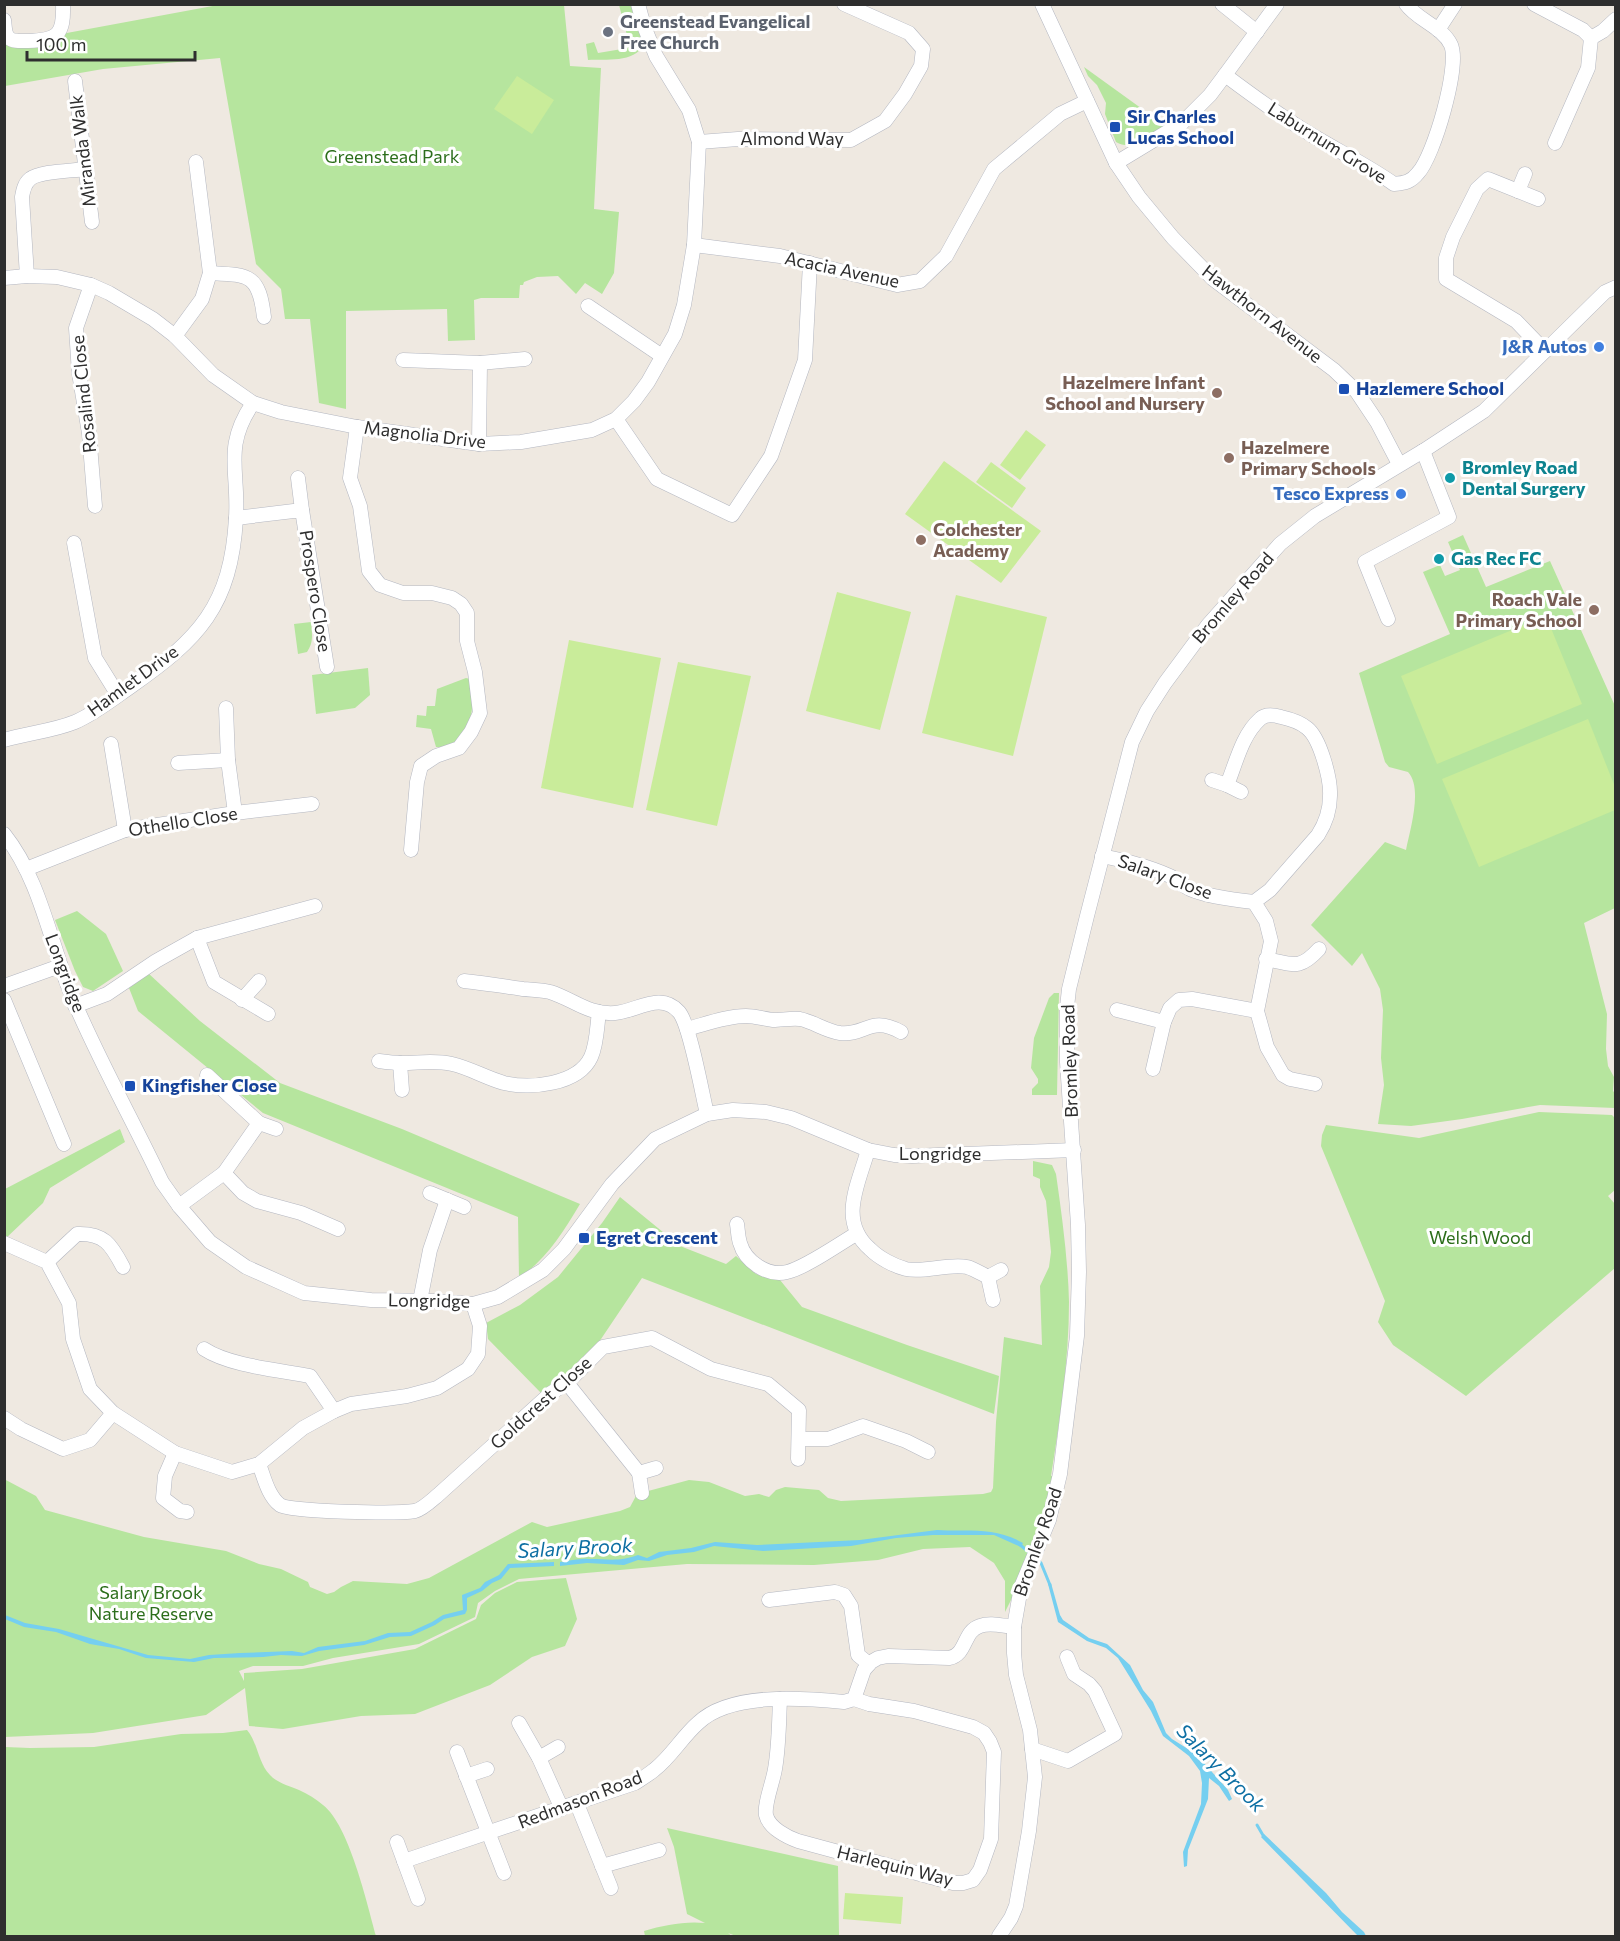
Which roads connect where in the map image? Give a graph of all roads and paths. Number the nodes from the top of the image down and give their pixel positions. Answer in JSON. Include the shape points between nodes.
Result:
{"nodes":[{"id":1,"x":63,"y":4,"type":"edge"},
{"id":2,"x":638,"y":4,"type":"edge"},
{"id":3,"x":844,"y":4,"type":"edge"},
{"id":4,"x":1042,"y":4,"type":"edge"},
{"id":5,"x":1222,"y":4,"type":"edge"},
{"id":6,"x":1277,"y":4,"type":"edge"},
{"id":7,"x":1406,"y":4,"type":"edge"},
{"id":8,"x":1455,"y":4,"type":"edge"},
{"id":9,"x":1534,"y":4,"type":"edge"},
{"id":10,"x":1616,"y":19,"type":"edge"},
{"id":11,"x":4,"y":20,"type":"edge"},
{"id":12,"x":1438,"y":30,"type":"junction"},
{"id":13,"x":1257,"y":32,"type":"junction"},
{"id":14,"x":1591,"y":38,"type":"junction"},
{"id":15,"x":1226,"y":75,"type":"junction"},
{"id":16,"x":75,"y":81,"type":"dead end"},
{"id":17,"x":1087,"y":101,"type":"junction"},
{"id":18,"x":1550,"y":117,"type":"dead end"},
{"id":19,"x":1564,"y":122,"type":"junction"},
{"id":20,"x":699,"y":142,"type":"junction"},
{"id":21,"x":1555,"y":143,"type":"dead end"},
{"id":22,"x":196,"y":162,"type":"dead end"},
{"id":23,"x":1116,"y":164,"type":"junction"},
{"id":24,"x":85,"y":169,"type":"junction"},
{"id":25,"x":1525,"y":174,"type":"dead end"},
{"id":26,"x":1518,"y":191,"type":"junction"},
{"id":27,"x":1538,"y":199,"type":"dead end"},
{"id":28,"x":92,"y":222,"type":"dead end"},
{"id":29,"x":694,"y":244,"type":"junction"},
{"id":30,"x":810,"y":263,"type":"junction"},
{"id":31,"x":210,"y":273,"type":"junction"},
{"id":32,"x":27,"y":276,"type":"junction"},
{"id":33,"x":4,"y":278,"type":"edge"},
{"id":34,"x":1452,"y":283,"type":"junction"},
{"id":35,"x":91,"y":285,"type":"junction"},
{"id":36,"x":1616,"y":287,"type":"edge"},
{"id":37,"x":1443,"y":294,"type":"dead end"},
{"id":38,"x":588,"y":306,"type":"dead end"},
{"id":39,"x":264,"y":317,"type":"dead end"},
{"id":40,"x":175,"y":336,"type":"junction"},
{"id":41,"x":1545,"y":351,"type":"junction"},
{"id":42,"x":662,"y":356,"type":"junction"},
{"id":43,"x":525,"y":359,"type":"dead end"},
{"id":44,"x":403,"y":360,"type":"dead end"},
{"id":45,"x":480,"y":363,"type":"junction"},
{"id":46,"x":253,"y":404,"type":"junction"},
{"id":47,"x":616,"y":419,"type":"junction"},
{"id":48,"x":357,"y":427,"type":"junction"},
{"id":49,"x":479,"y":444,"type":"junction"},
{"id":50,"x":1423,"y":450,"type":"junction"},
{"id":51,"x":1400,"y":464,"type":"junction"},
{"id":52,"x":298,"y":478,"type":"dead end"},
{"id":53,"x":95,"y":506,"type":"dead end"},
{"id":54,"x":302,"y":510,"type":"junction"},
{"id":55,"x":236,"y":518,"type":"junction"},
{"id":56,"x":74,"y":543,"type":"dead end"},
{"id":57,"x":1388,"y":619,"type":"dead end"},
{"id":58,"x":327,"y":667,"type":"dead end"},
{"id":59,"x":118,"y":695,"type":"junction"},
{"id":60,"x":226,"y":708,"type":"dead end"},
{"id":61,"x":4,"y":740,"type":"edge"},
{"id":62,"x":111,"y":744,"type":"dead end"},
{"id":63,"x":228,"y":760,"type":"junction"},
{"id":64,"x":178,"y":763,"type":"dead end"},
{"id":65,"x":1212,"y":780,"type":"dead end"},
{"id":66,"x":1227,"y":784,"type":"junction"},
{"id":67,"x":1241,"y":792,"type":"dead end"},
{"id":68,"x":312,"y":804,"type":"dead end"},
{"id":69,"x":235,"y":813,"type":"junction"},
{"id":70,"x":125,"y":830,"type":"junction"},
{"id":71,"x":4,"y":834,"type":"edge"},
{"id":72,"x":411,"y":850,"type":"dead end"},
{"id":73,"x":1102,"y":856,"type":"junction"},
{"id":74,"x":26,"y":869,"type":"junction"},
{"id":75,"x":1254,"y":902,"type":"junction"},
{"id":76,"x":315,"y":906,"type":"dead end"},
{"id":77,"x":197,"y":938,"type":"junction"},
{"id":78,"x":1319,"y":950,"type":"dead end"},
{"id":79,"x":1266,"y":959,"type":"junction"},
{"id":80,"x":60,"y":966,"type":"junction"},
{"id":81,"x":259,"y":981,"type":"dead end"},
{"id":82,"x":464,"y":981,"type":"dead end"},
{"id":83,"x":4,"y":986,"type":"edge"},
{"id":84,"x":4,"y":1000,"type":"edge"},
{"id":85,"x":242,"y":1000,"type":"junction"},
{"id":86,"x":75,"y":1006,"type":"junction"},
{"id":87,"x":1117,"y":1010,"type":"dead end"},
{"id":88,"x":1257,"y":1011,"type":"junction"},
{"id":89,"x":599,"y":1012,"type":"junction"},
{"id":90,"x":267,"y":1014,"type":"dead end"},
{"id":91,"x":1164,"y":1022,"type":"junction"},
{"id":92,"x":687,"y":1029,"type":"junction"},
{"id":93,"x":902,"y":1032,"type":"dead end"},
{"id":94,"x":379,"y":1061,"type":"dead end"},
{"id":95,"x":400,"y":1063,"type":"junction"},
{"id":96,"x":1153,"y":1069,"type":"dead end"},
{"id":97,"x":207,"y":1075,"type":"dead end"},
{"id":98,"x":1315,"y":1084,"type":"dead end"},
{"id":99,"x":402,"y":1090,"type":"dead end"},
{"id":100,"x":707,"y":1114,"type":"junction"},
{"id":101,"x":259,"y":1123,"type":"junction"},
{"id":102,"x":276,"y":1130,"type":"dead end"},
{"id":103,"x":64,"y":1144,"type":"dead end"},
{"id":104,"x":868,"y":1150,"type":"junction"},
{"id":105,"x":1074,"y":1150,"type":"junction"},
{"id":106,"x":224,"y":1173,"type":"junction"},
{"id":107,"x":430,"y":1193,"type":"dead end"},
{"id":108,"x":447,"y":1200,"type":"junction"},
{"id":109,"x":179,"y":1206,"type":"junction"},
{"id":110,"x":465,"y":1207,"type":"dead end"},
{"id":111,"x":737,"y":1224,"type":"dead end"},
{"id":112,"x":338,"y":1229,"type":"dead end"},
{"id":113,"x":856,"y":1234,"type":"junction"},
{"id":114,"x":4,"y":1243,"type":"edge"},
{"id":115,"x":47,"y":1262,"type":"junction"},
{"id":116,"x":123,"y":1267,"type":"dead end"},
{"id":117,"x":1001,"y":1270,"type":"dead end"},
{"id":118,"x":988,"y":1277,"type":"junction"},
{"id":119,"x":420,"y":1300,"type":"junction"},
{"id":120,"x":993,"y":1300,"type":"dead end"},
{"id":121,"x":473,"y":1304,"type":"junction"},
{"id":122,"x":204,"y":1349,"type":"dead end"},
{"id":123,"x":567,"y":1383,"type":"junction"},
{"id":124,"x":334,"y":1411,"type":"junction"},
{"id":125,"x":113,"y":1413,"type":"junction"},
{"id":126,"x":4,"y":1418,"type":"edge"},
{"id":127,"x":799,"y":1439,"type":"junction"},
{"id":128,"x":927,"y":1452,"type":"dead end"},
{"id":129,"x":175,"y":1453,"type":"junction"},
{"id":130,"x":798,"y":1460,"type":"dead end"},
{"id":131,"x":259,"y":1464,"type":"junction"},
{"id":132,"x":656,"y":1468,"type":"dead end"},
{"id":133,"x":639,"y":1473,"type":"junction"},
{"id":134,"x":642,"y":1493,"type":"dead end"},
{"id":135,"x":187,"y":1512,"type":"dead end"},
{"id":136,"x":769,"y":1600,"type":"dead end"},
{"id":137,"x":1014,"y":1627,"type":"junction"},
{"id":138,"x":1067,"y":1657,"type":"dead end"},
{"id":139,"x":869,"y":1664,"type":"junction"},
{"id":140,"x":780,"y":1699,"type":"junction"},
{"id":141,"x":854,"y":1700,"type":"junction"},
{"id":142,"x":519,"y":1723,"type":"dead end"},
{"id":143,"x":558,"y":1747,"type":"dead end"},
{"id":144,"x":1032,"y":1749,"type":"junction"},
{"id":145,"x":457,"y":1752,"type":"dead end"},
{"id":146,"x":539,"y":1758,"type":"junction"},
{"id":147,"x":487,"y":1769,"type":"dead end"},
{"id":148,"x":466,"y":1776,"type":"junction"},
{"id":149,"x":577,"y":1803,"type":"junction"},
{"id":150,"x":562,"y":1809,"type":"junction"},
{"id":151,"x":489,"y":1833,"type":"junction"},
{"id":152,"x":397,"y":1842,"type":"dead end"},
{"id":153,"x":659,"y":1850,"type":"dead end"},
{"id":154,"x":404,"y":1861,"type":"junction"},
{"id":155,"x":602,"y":1866,"type":"junction"},
{"id":156,"x":504,"y":1873,"type":"dead end"},
{"id":157,"x":611,"y":1888,"type":"dead end"},
{"id":158,"x":418,"y":1899,"type":"dead end"},
{"id":159,"x":999,"y":1936,"type":"edge"}],
"edges":[{"from":1,"to":11,"type":"street","via":[[63,25],[49,39],[12,40],[6,34]]},
{"from":2,"to":20,"type":"street","name":"Magnolia Drive","via":[[657,56],[689,110]]},
{"from":3,"to":20,"type":"street","name":"Almond Way","via":[[909,33],[922,49],[921,66],[885,121],[851,140]]},
{"from":4,"to":17,"type":"street","name":"Hawthorn Avenue"},
{"from":5,"to":13,"type":"street"},
{"from":6,"to":13,"type":"street"},
{"from":7,"to":12,"type":"street","name":"Laburnum Grove"},
{"from":8,"to":12,"type":"street"},
{"from":9,"to":14,"type":"street"},
{"from":10,"to":14,"type":"street"},
{"from":12,"to":15,"type":"street","name":"Laburnum Grove","via":[[1450,44],[1454,57],[1437,137],[1420,172],[1408,182],[1394,184],[1312,136]]},
{"from":13,"to":15,"type":"street"},
{"from":14,"to":19,"type":"street","via":[[1588,68]]},
{"from":15,"to":23,"type":"street","via":[[1182,123]]},
{"from":16,"to":24,"type":"street","name":"Miranda Walk"},
{"from":17,"to":23,"type":"street","name":"Hawthorn Avenue"},
{"from":17,"to":30,"type":"street","name":"Acacia Avenue","via":[[1060,114],[994,169],[946,256],[920,281],[897,285]]},
{"from":18,"to":19,"type":"street"},
{"from":19,"to":21,"type":"street"},
{"from":20,"to":29,"type":"street","name":"Magnolia Drive"},
{"from":22,"to":31,"type":"street"},
{"from":23,"to":51,"type":"street","name":"Hawthorn Avenue","via":[[1159,222],[1212,279],[1335,370],[1357,392]]},
{"from":24,"to":28,"type":"street","name":"Miranda Walk"},
{"from":24,"to":32,"type":"street","via":[[39,175],[24,187]]},
{"from":25,"to":26,"type":"street"},
{"from":26,"to":27,"type":"street"},
{"from":26,"to":34,"type":"street","via":[[1488,179],[1477,189],[1446,258],[1446,279]]},
{"from":29,"to":30,"type":"street","name":"Acacia Avenue"},
{"from":29,"to":42,"type":"street","name":"Magnolia Drive","via":[[684,304],[675,334]]},
{"from":30,"to":47,"type":"street","via":[[805,360],[771,456],[732,515],[657,478]]},
{"from":31,"to":39,"type":"street","via":[[248,277],[261,297]]},
{"from":31,"to":40,"type":"street","via":[[202,299]]},
{"from":32,"to":33,"type":"street","name":"Magnolia Drive"},
{"from":32,"to":35,"type":"street","name":"Magnolia Drive","via":[[57,277]]},
{"from":34,"to":37,"type":"street"},
{"from":34,"to":41,"type":"street","via":[[1516,321]]},
{"from":35,"to":40,"type":"street","name":"Magnolia Drive","via":[[129,304]]},
{"from":35,"to":53,"type":"street","name":"Rosalind Close","via":[[76,328]]},
{"from":36,"to":41,"type":"street","name":"Bromley Road","via":[[1605,292]]},
{"from":38,"to":42,"type":"street"},
{"from":40,"to":46,"type":"street","name":"Magnolia Drive","via":[[213,375]]},
{"from":41,"to":50,"type":"street","name":"Bromley Road","via":[[1484,411]]},
{"from":42,"to":47,"type":"street","name":"Magnolia Drive","via":[[648,382]]},
{"from":43,"to":45,"type":"street"},
{"from":44,"to":45,"type":"street"},
{"from":45,"to":49,"type":"street"},
{"from":46,"to":48,"type":"street","name":"Magnolia Drive"},
{"from":46,"to":55,"type":"street","name":"Hamlet Drive","via":[[236,435]]},
{"from":47,"to":49,"type":"street","name":"Magnolia Drive","via":[[554,437]]},
{"from":48,"to":49,"type":"street","name":"Magnolia Drive"},
{"from":48,"to":72,"type":"street","via":[[350,478],[360,506],[369,571],[380,585],[402,593],[432,593],[461,604],[467,613],[467,641],[475,672],[480,713],[471,732],[459,748],[421,766]]},
{"from":50,"to":51,"type":"street","name":"Bromley Road"},
{"from":50,"to":57,"type":"street","via":[[1449,517],[1365,562]]},
{"from":51,"to":73,"type":"street","name":"Bromley Road","via":[[1315,516],[1280,544],[1208,625],[1139,726]]},
{"from":52,"to":54,"type":"street"},
{"from":54,"to":55,"type":"street","name":"Prospero Close"},
{"from":54,"to":58,"type":"street","name":"Prospero Close"},
{"from":55,"to":59,"type":"street","name":"Hamlet Drive","via":[[228,577],[215,608],[195,635],[158,668]]},
{"from":56,"to":59,"type":"street","via":[[95,658]]},
{"from":59,"to":61,"type":"street","name":"Hamlet Drive","via":[[78,721]]},
{"from":60,"to":63,"type":"street"},
{"from":62,"to":70,"type":"street"},
{"from":63,"to":64,"type":"street"},
{"from":63,"to":69,"type":"street"},
{"from":65,"to":66,"type":"street"},
{"from":66,"to":67,"type":"street"},
{"from":66,"to":75,"type":"street","via":[[1250,729],[1262,717],[1275,715],[1307,728],[1316,740],[1326,769],[1331,795],[1324,826],[1270,890]]},
{"from":68,"to":69,"type":"street","name":"Othello Close"},
{"from":69,"to":70,"type":"street","name":"Othello Close"},
{"from":70,"to":74,"type":"street","name":"Othello Close"},
{"from":71,"to":74,"type":"street","name":"Longridge"},
{"from":73,"to":75,"type":"street","name":"Salary Close","via":[[1156,870],[1188,889]]},
{"from":73,"to":105,"type":"street","name":"Bromley Road","via":[[1067,1007]]},
{"from":74,"to":80,"type":"street","name":"Longridge"},
{"from":75,"to":79,"type":"street","via":[[1266,921],[1271,940]]},
{"from":76,"to":77,"type":"street"},
{"from":77,"to":85,"type":"street","via":[[214,982]]},
{"from":77,"to":86,"type":"street","via":[[107,994]]},
{"from":78,"to":79,"type":"street","via":[[1298,965]]},
{"from":79,"to":88,"type":"street"},
{"from":80,"to":83,"type":"street"},
{"from":80,"to":86,"type":"street","name":"Longridge"},
{"from":81,"to":85,"type":"street"},
{"from":82,"to":89,"type":"street","via":[[550,993]]},
{"from":84,"to":103,"type":"street"},
{"from":85,"to":90,"type":"street"},
{"from":86,"to":109,"type":"street","name":"Longridge","via":[[162,1182]]},
{"from":87,"to":91,"type":"street"},
{"from":88,"to":91,"type":"street","via":[[1179,1000]]},
{"from":88,"to":98,"type":"street","via":[[1267,1047],[1283,1075]]},
{"from":89,"to":92,"type":"street","via":[[615,1013],[661,1002],[678,1011]]},
{"from":89,"to":95,"type":"street","via":[[591,1059],[578,1072],[544,1086],[502,1082],[440,1062]]},
{"from":91,"to":96,"type":"street"},
{"from":92,"to":93,"type":"street","via":[[745,1016],[792,1018],[840,1033],[883,1024]]},
{"from":92,"to":100,"type":"street"},
{"from":94,"to":95,"type":"street"},
{"from":95,"to":99,"type":"street"},
{"from":97,"to":101,"type":"street"},
{"from":100,"to":104,"type":"street","name":"Longridge","via":[[733,1110],[766,1112],[791,1118]]},
{"from":100,"to":121,"type":"street","name":"Longridge","via":[[655,1139],[612,1184],[564,1250],[543,1270],[498,1297]]},
{"from":101,"to":102,"type":"street"},
{"from":101,"to":106,"type":"street"},
{"from":104,"to":105,"type":"street","name":"Longridge","via":[[912,1156]]},
{"from":104,"to":113,"type":"street","via":[[854,1197],[852,1217]]},
{"from":105,"to":137,"type":"street","name":"Bromley Road","via":[[1079,1272],[1068,1423],[1053,1505],[1022,1587]]},
{"from":106,"to":109,"type":"street"},
{"from":106,"to":112,"type":"street","via":[[257,1201],[301,1213]]},
{"from":107,"to":108,"type":"street"},
{"from":108,"to":110,"type":"street"},
{"from":108,"to":119,"type":"street","via":[[430,1250]]},
{"from":109,"to":119,"type":"street","name":"Longridge","via":[[210,1242],[246,1267],[304,1293]]},
{"from":111,"to":113,"type":"street","via":[[747,1258],[769,1271],[785,1273]]},
{"from":113,"to":118,"type":"street","via":[[877,1256],[907,1269],[967,1267]]},
{"from":114,"to":115,"type":"street"},
{"from":115,"to":116,"type":"street","via":[[76,1234],[89,1234],[106,1240]]},
{"from":115,"to":125,"type":"street","via":[[69,1303],[73,1339],[90,1389]]},
{"from":117,"to":118,"type":"street"},
{"from":118,"to":120,"type":"street"},
{"from":119,"to":121,"type":"street","name":"Longridge"},
{"from":121,"to":124,"type":"street","via":[[480,1326],[478,1354],[468,1369],[437,1388],[351,1404]]},
{"from":122,"to":124,"type":"street","via":[[229,1360],[310,1376]]},
{"from":123,"to":127,"type":"street","name":"Goldcrest Close","via":[[603,1347],[652,1338],[711,1369],[768,1384],[798,1410]]},
{"from":123,"to":131,"type":"street","name":"Goldcrest Close","via":[[419,1510],[282,1507],[272,1497]]},
{"from":123,"to":133,"type":"street"},
{"from":124,"to":131,"type":"street","via":[[303,1428]]},
{"from":125,"to":126,"type":"street","via":[[90,1440],[63,1449]]},
{"from":125,"to":129,"type":"street"},
{"from":127,"to":128,"type":"street","via":[[828,1439],[863,1426]]},
{"from":127,"to":130,"type":"street","name":"Goldcrest Close"},
{"from":129,"to":131,"type":"street","via":[[232,1472]]},
{"from":129,"to":135,"type":"street","via":[[165,1476],[163,1498]]},
{"from":132,"to":133,"type":"street"},
{"from":133,"to":134,"type":"street"},
{"from":136,"to":139,"type":"street","via":[[835,1592],[844,1595],[851,1606],[858,1655]]},
{"from":137,"to":139,"type":"street","via":[[981,1625],[973,1629],[956,1657],[888,1656]]},
{"from":137,"to":144,"type":"street","name":"Bromley Road","via":[[1016,1675]]},
{"from":138,"to":144,"type":"street","via":[[1074,1674],[1095,1691],[1114,1734],[1068,1761]]},
{"from":139,"to":141,"type":"street"},
{"from":140,"to":141,"type":"street","name":"Redmason Road"},
{"from":140,"to":141,"type":"street","name":"Harlequin Way","via":[[776,1768],[766,1808],[770,1824],[798,1841],[953,1883],[973,1880],[991,1839],[993,1752],[984,1733],[914,1711]]},
{"from":140,"to":149,"type":"street","name":"Redmason Road","via":[[758,1700],[709,1714],[656,1769],[635,1783]]},
{"from":142,"to":146,"type":"street"},
{"from":143,"to":146,"type":"street"},
{"from":144,"to":159,"type":"street","name":"Bromley Road","via":[[1035,1777],[1027,1850],[1016,1906]]},
{"from":145,"to":148,"type":"street"},
{"from":146,"to":150,"type":"street"},
{"from":147,"to":148,"type":"street"},
{"from":148,"to":151,"type":"street"},
{"from":149,"to":150,"type":"street","name":"Redmason Road"},
{"from":149,"to":155,"type":"street"},
{"from":150,"to":151,"type":"street","name":"Redmason Road"},
{"from":151,"to":154,"type":"street","name":"Redmason Road"},
{"from":151,"to":156,"type":"street"},
{"from":152,"to":154,"type":"street"},
{"from":153,"to":155,"type":"street"},
{"from":154,"to":158,"type":"street"},
{"from":155,"to":157,"type":"street"}]}
